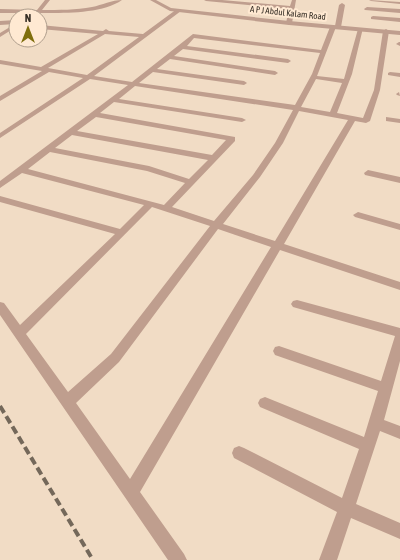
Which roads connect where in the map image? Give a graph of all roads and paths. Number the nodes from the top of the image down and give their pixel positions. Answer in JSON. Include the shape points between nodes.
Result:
{"nodes":[{"id":1,"x":48,"y":0,"type":"edge"},
{"id":2,"x":120,"y":0,"type":"edge"},
{"id":3,"x":153,"y":0,"type":"edge"},
{"id":4,"x":206,"y":0,"type":"edge"},
{"id":5,"x":294,"y":0,"type":"edge"},
{"id":6,"x":370,"y":0,"type":"edge"},
{"id":7,"x":400,"y":3,"type":"edge"},
{"id":8,"x":342,"y":5,"type":"dead end"},
{"id":9,"x":41,"y":8,"type":"edge"},
{"id":10,"x":292,"y":8,"type":"junction"},
{"id":11,"x":367,"y":9,"type":"dead end"},
{"id":12,"x":179,"y":10,"type":"junction"},
{"id":13,"x":400,"y":11,"type":"edge"},
{"id":14,"x":48,"y":12,"type":"edge"},
{"id":15,"x":373,"y":18,"type":"dead end"},
{"id":16,"x":399,"y":20,"type":"edge"},
{"id":17,"x":289,"y":23,"type":"junction"},
{"id":18,"x":48,"y":27,"type":"edge"},
{"id":19,"x":335,"y":27,"type":"junction"},
{"id":20,"x":360,"y":29,"type":"junction"},
{"id":21,"x":106,"y":31,"type":"junction"},
{"id":22,"x":386,"y":31,"type":"junction"},
{"id":23,"x":399,"y":33,"type":"edge"},
{"id":24,"x":146,"y":36,"type":"junction"},
{"id":25,"x":182,"y":47,"type":"junction"},
{"id":26,"x":323,"y":52,"type":"junction"},
{"id":27,"x":168,"y":57,"type":"junction"},
{"id":28,"x":288,"y":61,"type":"dead end"},
{"id":29,"x":4,"y":62,"type":"edge"},
{"id":30,"x":0,"y":67,"type":"edge"},
{"id":31,"x":45,"y":69,"type":"junction"},
{"id":32,"x":151,"y":70,"type":"junction"},
{"id":33,"x":275,"y":73,"type":"dead end"},
{"id":34,"x":390,"y":74,"type":"dead end"},
{"id":35,"x":400,"y":75,"type":"edge"},
{"id":36,"x":87,"y":76,"type":"junction"},
{"id":37,"x":313,"y":77,"type":"junction"},
{"id":38,"x":346,"y":81,"type":"junction"},
{"id":39,"x":244,"y":83,"type":"dead end"},
{"id":40,"x":132,"y":84,"type":"junction"},
{"id":41,"x":0,"y":99,"type":"edge"},
{"id":42,"x":112,"y":100,"type":"junction"},
{"id":43,"x":297,"y":108,"type":"junction"},
{"id":44,"x":94,"y":114,"type":"junction"},
{"id":45,"x":333,"y":115,"type":"junction"},
{"id":46,"x":352,"y":119,"type":"junction"},
{"id":47,"x":389,"y":119,"type":"dead end"},
{"id":48,"x":242,"y":120,"type":"dead end"},
{"id":49,"x":400,"y":121,"type":"edge"},
{"id":50,"x":71,"y":132,"type":"junction"},
{"id":51,"x":0,"y":136,"type":"edge"},
{"id":52,"x":47,"y":149,"type":"junction"},
{"id":53,"x":213,"y":158,"type":"junction"},
{"id":54,"x":21,"y":170,"type":"junction"},
{"id":55,"x":368,"y":173,"type":"dead end"},
{"id":56,"x":400,"y":180,"type":"edge"},
{"id":57,"x":191,"y":182,"type":"junction"},
{"id":58,"x":0,"y":185,"type":"edge"},
{"id":59,"x":0,"y":199,"type":"edge"},
{"id":60,"x":150,"y":204,"type":"junction"},
{"id":61,"x":166,"y":208,"type":"junction"},
{"id":62,"x":358,"y":215,"type":"dead end"},
{"id":63,"x":217,"y":224,"type":"junction"},
{"id":64,"x":400,"y":227,"type":"edge"},
{"id":65,"x":122,"y":233,"type":"junction"},
{"id":66,"x":277,"y":245,"type":"junction"},
{"id":67,"x":400,"y":286,"type":"edge"},
{"id":68,"x":296,"y":304,"type":"dead end"},
{"id":69,"x":0,"y":306,"type":"edge"},
{"id":70,"x":19,"y":333,"type":"junction"},
{"id":71,"x":400,"y":333,"type":"edge"},
{"id":72,"x":399,"y":348,"type":"edge"},
{"id":73,"x":279,"y":351,"type":"dead end"},
{"id":74,"x":386,"y":388,"type":"junction"},
{"id":75,"x":67,"y":402,"type":"junction"},
{"id":76,"x":265,"y":403,"type":"dead end"},
{"id":77,"x":376,"y":423,"type":"junction"},
{"id":78,"x":400,"y":433,"type":"edge"},
{"id":79,"x":368,"y":446,"type":"junction"},
{"id":80,"x":239,"y":453,"type":"dead end"},
{"id":81,"x":131,"y":492,"type":"junction"},
{"id":82,"x":346,"y":508,"type":"junction"},
{"id":83,"x":400,"y":531,"type":"edge"},
{"id":84,"x":178,"y":560,"type":"edge"},
{"id":85,"x":328,"y":560,"type":"edge"}],
"edges":[{"from":1,"to":9,"type":"street"},
{"from":2,"to":14,"type":"street","via":[[90,10]]},
{"from":3,"to":12,"type":"street","name":"A P J Abdul Kalam Road","via":[[170,9]]},
{"from":4,"to":10,"type":"street"},
{"from":5,"to":10,"type":"street"},
{"from":6,"to":7,"type":"street"},
{"from":8,"to":19,"type":"street"},
{"from":10,"to":17,"type":"street"},
{"from":11,"to":13,"type":"street"},
{"from":12,"to":17,"type":"street","name":"A P J Abdul Kalam Road"},
{"from":12,"to":24,"type":"street"},
{"from":13,"to":16,"type":"street"},
{"from":15,"to":16,"type":"street"},
{"from":16,"to":23,"type":"street"},
{"from":17,"to":19,"type":"street","name":"A P J Abdul Kalam Road"},
{"from":18,"to":21,"type":"street"},
{"from":19,"to":20,"type":"street","name":"A P J Abdul Kalam Road"},
{"from":19,"to":26,"type":"street"},
{"from":20,"to":22,"type":"street","name":"A P J Abdul Kalam Road"},
{"from":20,"to":38,"type":"street"},
{"from":21,"to":24,"type":"street"},
{"from":21,"to":31,"type":"street"},
{"from":22,"to":23,"type":"street","name":"A P J Abdul Kalam Road"},
{"from":22,"to":46,"type":"street","via":[[377,90],[366,121]]},
{"from":24,"to":36,"type":"street"},
{"from":25,"to":26,"type":"street","via":[[193,36]]},
{"from":25,"to":27,"type":"street"},
{"from":25,"to":28,"type":"street"},
{"from":26,"to":37,"type":"street"},
{"from":27,"to":32,"type":"street"},
{"from":27,"to":33,"type":"street"},
{"from":29,"to":30,"type":"street"},
{"from":29,"to":31,"type":"street"},
{"from":31,"to":36,"type":"street"},
{"from":31,"to":41,"type":"street"},
{"from":32,"to":39,"type":"street"},
{"from":32,"to":40,"type":"street"},
{"from":34,"to":35,"type":"street"},
{"from":36,"to":40,"type":"street"},
{"from":36,"to":51,"type":"street","via":[[34,115]]},
{"from":37,"to":38,"type":"street"},
{"from":37,"to":43,"type":"street"},
{"from":38,"to":45,"type":"street"},
{"from":40,"to":42,"type":"street"},
{"from":40,"to":43,"type":"street"},
{"from":42,"to":44,"type":"street"},
{"from":42,"to":48,"type":"street"},
{"from":43,"to":45,"type":"street"},
{"from":43,"to":63,"type":"street","via":[[279,143],[256,177]]},
{"from":44,"to":50,"type":"street"},
{"from":44,"to":53,"type":"street","via":[[232,139]]},
{"from":45,"to":46,"type":"street"},
{"from":46,"to":66,"type":"street"},
{"from":47,"to":49,"type":"street"},
{"from":50,"to":52,"type":"street"},
{"from":50,"to":53,"type":"street"},
{"from":52,"to":54,"type":"street"},
{"from":52,"to":57,"type":"street","via":[[149,169]]},
{"from":53,"to":57,"type":"street"},
{"from":54,"to":58,"type":"street"},
{"from":54,"to":60,"type":"street"},
{"from":55,"to":56,"type":"street"},
{"from":57,"to":61,"type":"street"},
{"from":59,"to":65,"type":"street"},
{"from":60,"to":61,"type":"street"},
{"from":60,"to":65,"type":"street"},
{"from":61,"to":63,"type":"street"},
{"from":62,"to":64,"type":"street"},
{"from":63,"to":66,"type":"street"},
{"from":63,"to":75,"type":"street","via":[[115,358]]},
{"from":65,"to":70,"type":"street"},
{"from":66,"to":67,"type":"street"},
{"from":66,"to":81,"type":"street"},
{"from":68,"to":71,"type":"street"},
{"from":69,"to":70,"type":"street"},
{"from":70,"to":75,"type":"street"},
{"from":72,"to":74,"type":"street"},
{"from":73,"to":74,"type":"street"},
{"from":74,"to":77,"type":"street"},
{"from":75,"to":81,"type":"street"},
{"from":76,"to":79,"type":"street"},
{"from":77,"to":78,"type":"street"},
{"from":77,"to":79,"type":"street"},
{"from":79,"to":82,"type":"street"},
{"from":80,"to":82,"type":"street"},
{"from":81,"to":84,"type":"street"},
{"from":82,"to":83,"type":"street"},
{"from":82,"to":85,"type":"street"}]}
